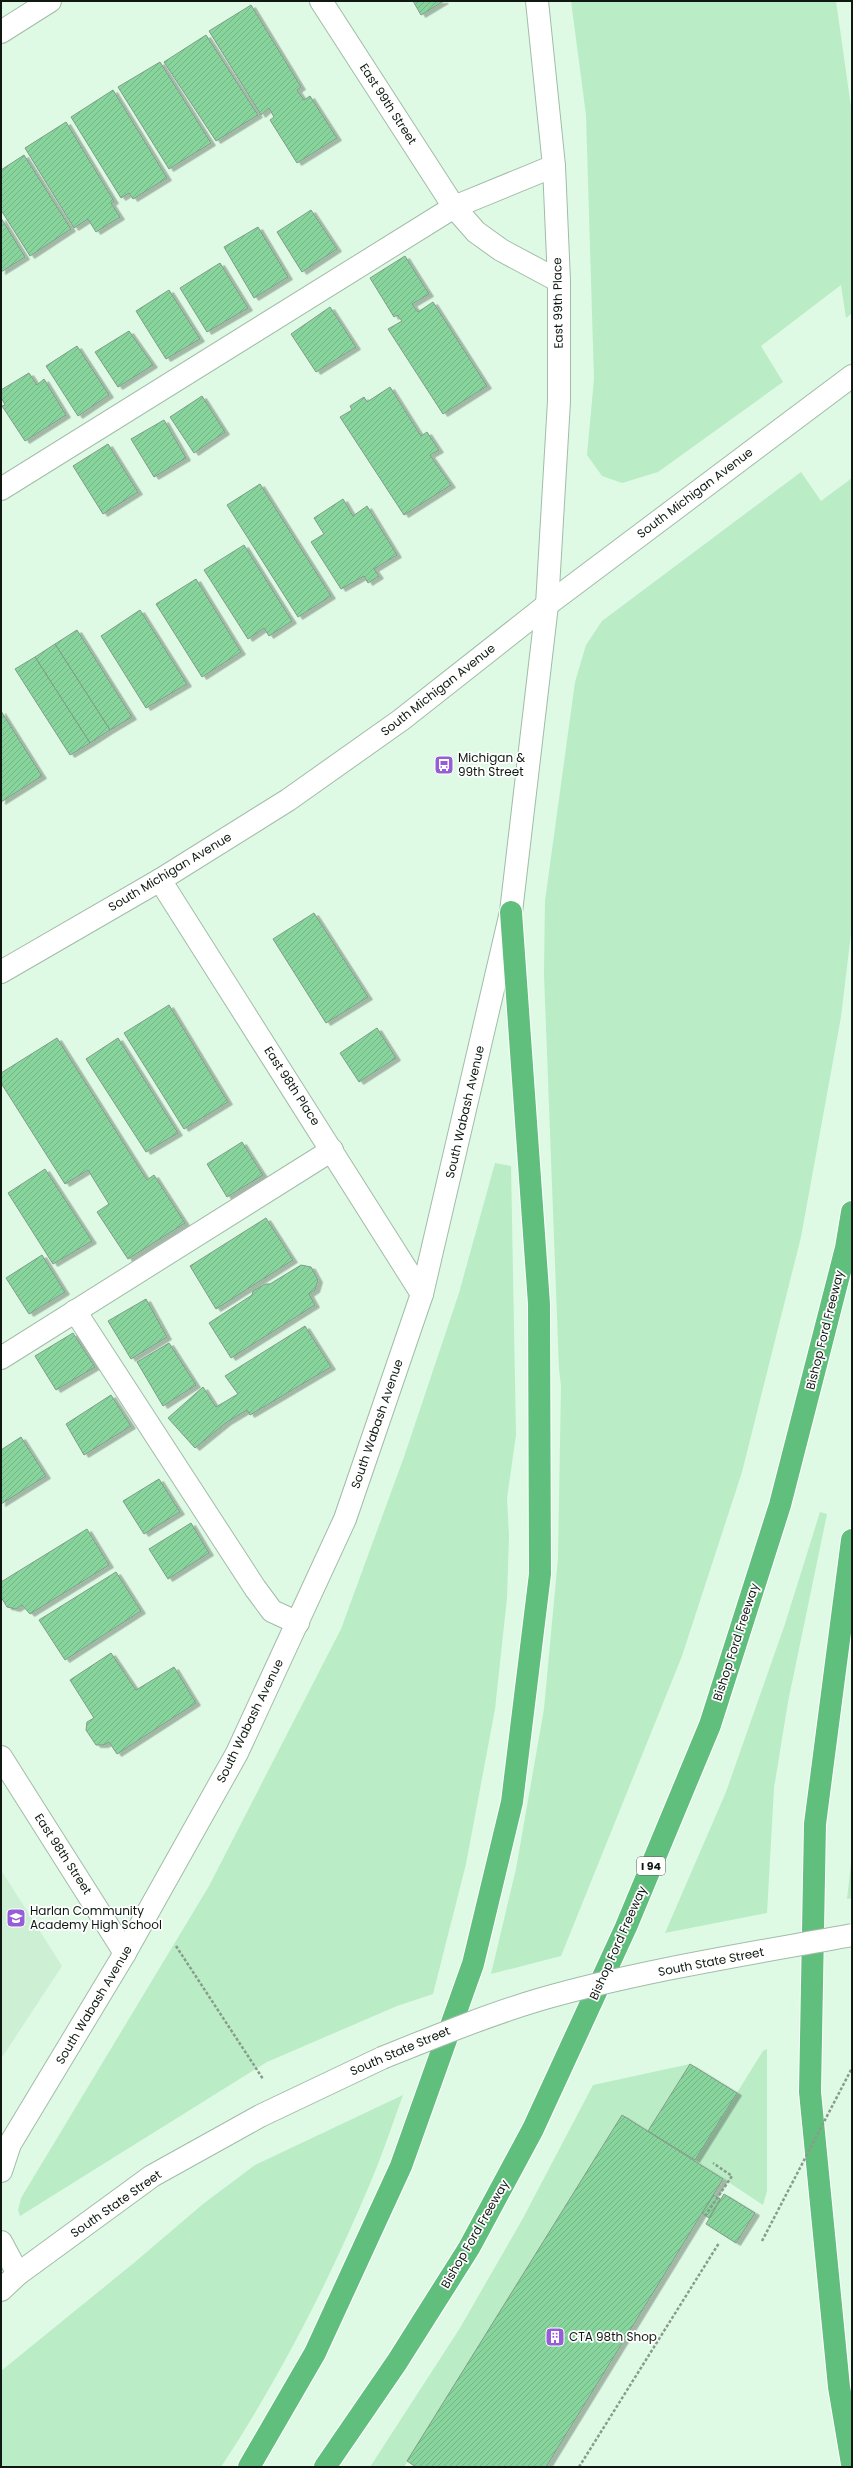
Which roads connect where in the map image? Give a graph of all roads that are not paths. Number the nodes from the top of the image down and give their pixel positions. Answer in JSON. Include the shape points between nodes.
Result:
{"nodes":[{"id":1,"x":50,"y":1,"type":"edge"},
{"id":2,"x":321,"y":1,"type":"edge"},
{"id":3,"x":537,"y":1,"type":"edge"},
{"id":4,"x":1,"y":32,"type":"edge"},
{"id":5,"x":554,"y":166,"type":"junction"},
{"id":6,"x":454,"y":207,"type":"junction"},
{"id":7,"x":559,"y":281,"type":"junction"},
{"id":8,"x":852,"y":376,"type":"edge"},
{"id":9,"x":1,"y":490,"type":"edge"},
{"id":10,"x":546,"y":605,"type":"junction"},
{"id":11,"x":160,"y":880,"type":"junction"},
{"id":12,"x":511,"y":912,"type":"junction"},
{"id":13,"x":1,"y":972,"type":"edge"},
{"id":14,"x":332,"y":1150,"type":"junction"},
{"id":15,"x":852,"y":1212,"type":"edge"},
{"id":16,"x":422,"y":1294,"type":"junction"},
{"id":17,"x":75,"y":1311,"type":"junction"},
{"id":18,"x":1,"y":1358,"type":"edge"},
{"id":19,"x":852,"y":1540,"type":"edge"},
{"id":20,"x":298,"y":1623,"type":"junction"},
{"id":21,"x":1,"y":1757,"type":"edge"},
{"id":22,"x":852,"y":1935,"type":"edge"},
{"id":23,"x":125,"y":1952,"type":"junction"},
{"id":24,"x":1,"y":2171,"type":"edge"},
{"id":25,"x":1,"y":2242,"type":"edge"},
{"id":26,"x":18,"y":2274,"type":"junction"},
{"id":27,"x":1,"y":2290,"type":"edge"},
{"id":28,"x":852,"y":2464,"type":"edge"},
{"id":29,"x":249,"y":2467,"type":"edge"},
{"id":30,"x":325,"y":2467,"type":"edge"}],
"edges":[{"from":1,"to":4,"type":"street"},
{"from":2,"to":6,"type":"street","name":"East 99th Street"},
{"from":3,"to":5,"type":"street","name":"East 99th Place"},
{"from":5,"to":6,"type":"street"},
{"from":5,"to":7,"type":"street","name":"East 99th Place"},
{"from":6,"to":7,"type":"street","name":"East 99th Street","via":[[476,232],[501,250]]},
{"from":6,"to":9,"type":"street"},
{"from":7,"to":10,"type":"street","name":"East 99th Place","via":[[559,400]]},
{"from":8,"to":10,"type":"street","name":"South Michigan Avenue"},
{"from":10,"to":11,"type":"street","name":"South Michigan Avenue","via":[[402,720],[288,800]]},
{"from":10,"to":12,"type":"street","name":"South Wabash Avenue"},
{"from":11,"to":13,"type":"street","name":"South Michigan Avenue"},
{"from":11,"to":14,"type":"street","name":"East 98th Place"},
{"from":12,"to":16,"type":"street","name":"South Wabash Avenue"},
{"from":12,"to":29,"type":"highway","via":[[539,1304],[540,1566],[512,1802],[473,1964],[401,2166],[315,2353]]},
{"from":14,"to":16,"type":"street","name":"East 98th Place"},
{"from":14,"to":17,"type":"street"},
{"from":15,"to":30,"type":"highway","name":"Bishop Ford Freeway","number":"I 94","via":[[844,1256],[775,1521],[710,1725],[638,1898],[533,2129],[469,2248],[397,2362]]},
{"from":16,"to":20,"type":"street","name":"South Wabash Avenue","via":[[345,1519]]},
{"from":17,"to":18,"type":"street"},
{"from":17,"to":20,"type":"street","via":[[254,1588],[272,1611]]},
{"from":19,"to":28,"type":"highway","via":[[815,1824],[810,2092],[839,2387]]},
{"from":20,"to":23,"type":"street","name":"South Wabash Avenue","via":[[237,1753]]},
{"from":21,"to":23,"type":"street","name":"East 98th Street"},
{"from":22,"to":26,"type":"street","name":"South State Street","bridge":true,"via":[[720,1959],[539,2000],[476,2020],[382,2058],[260,2116],[152,2176]]},
{"from":23,"to":24,"type":"street","name":"South Wabash Avenue","via":[[10,2144]]},
{"from":25,"to":26,"type":"street"},
{"from":26,"to":27,"type":"street","name":"South State Street"}]}
